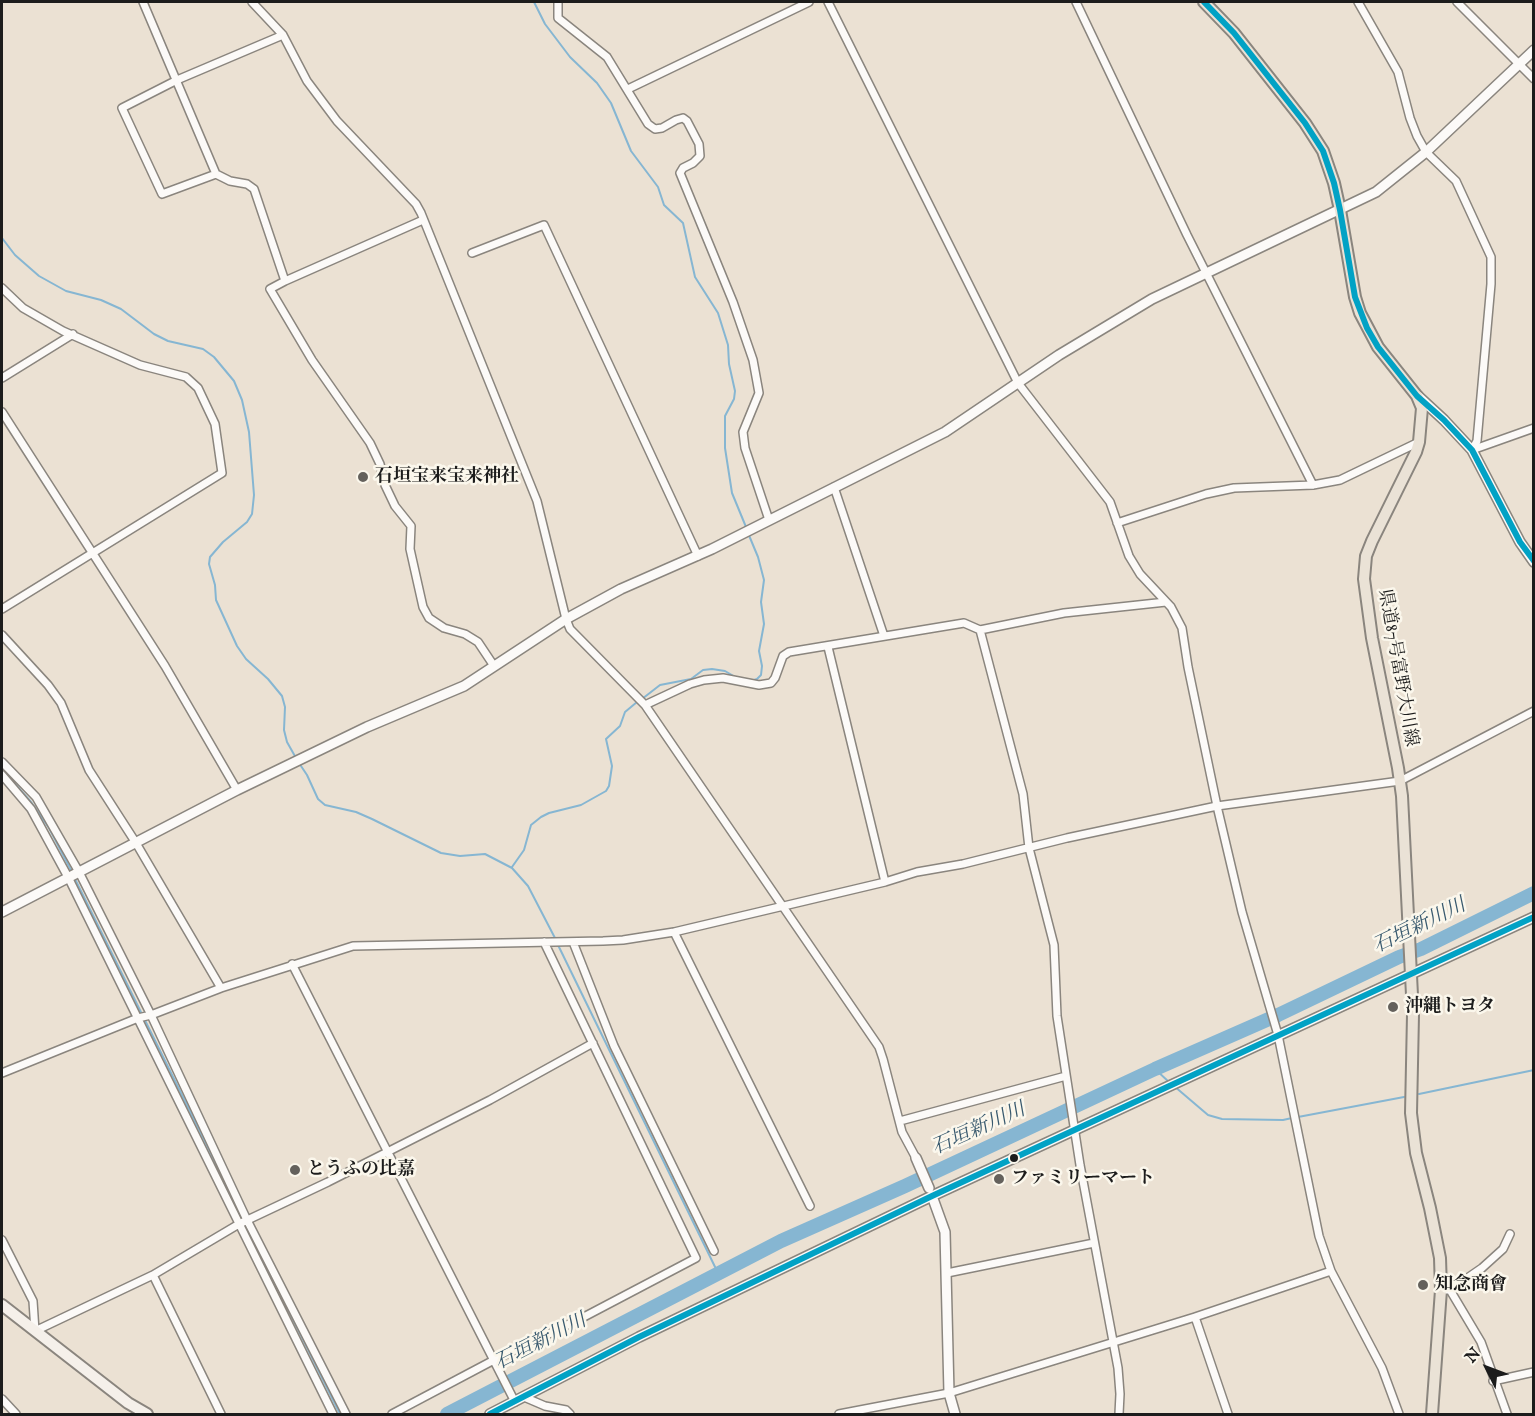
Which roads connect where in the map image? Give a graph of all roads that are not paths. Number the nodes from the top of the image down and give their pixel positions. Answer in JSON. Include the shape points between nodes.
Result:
{"nodes":[{"id":1,"x":143,"y":2,"type":"edge"},
{"id":2,"x":252,"y":2,"type":"edge"},
{"id":3,"x":558,"y":2,"type":"edge"},
{"id":4,"x":809,"y":2,"type":"edge"},
{"id":5,"x":828,"y":2,"type":"edge"},
{"id":6,"x":1076,"y":2,"type":"edge"},
{"id":7,"x":1204,"y":2,"type":"edge"},
{"id":8,"x":1358,"y":2,"type":"edge"},
{"id":9,"x":1457,"y":2,"type":"edge"},
{"id":10,"x":283,"y":35,"type":"junction"},
{"id":11,"x":1533,"y":50,"type":"edge"},
{"id":12,"x":1519,"y":64,"type":"junction"},
{"id":13,"x":1533,"y":79,"type":"edge"},
{"id":14,"x":177,"y":80,"type":"junction"},
{"id":15,"x":628,"y":89,"type":"junction"},
{"id":16,"x":1426,"y":152,"type":"junction"},
{"id":17,"x":216,"y":174,"type":"junction"},
{"id":18,"x":1340,"y":210,"type":"junction"},
{"id":19,"x":423,"y":220,"type":"junction"},
{"id":20,"x":472,"y":252,"type":"dead end"},
{"id":21,"x":1206,"y":273,"type":"junction"},
{"id":22,"x":285,"y":280,"type":"junction"},
{"id":23,"x":2,"y":288,"type":"edge"},
{"id":24,"x":73,"y":334,"type":"junction"},
{"id":25,"x":2,"y":378,"type":"edge"},
{"id":26,"x":1018,"y":383,"type":"junction"},
{"id":27,"x":1417,"y":396,"type":"junction"},
{"id":28,"x":2,"y":412,"type":"edge"},
{"id":29,"x":1533,"y":428,"type":"edge"},
{"id":30,"x":1419,"y":442,"type":"junction"},
{"id":31,"x":1472,"y":450,"type":"junction"},
{"id":32,"x":1313,"y":485,"type":"junction"},
{"id":33,"x":834,"y":487,"type":"junction"},
{"id":34,"x":768,"y":520,"type":"junction"},
{"id":35,"x":1117,"y":523,"type":"junction"},
{"id":36,"x":92,"y":552,"type":"junction"},
{"id":37,"x":698,"y":556,"type":"junction"},
{"id":38,"x":1533,"y":562,"type":"edge"},
{"id":39,"x":1166,"y":602,"type":"junction"},
{"id":40,"x":2,"y":609,"type":"edge"},
{"id":41,"x":566,"y":619,"type":"junction"},
{"id":42,"x":980,"y":630,"type":"junction"},
{"id":43,"x":2,"y":635,"type":"edge"},
{"id":44,"x":884,"y":636,"type":"junction"},
{"id":45,"x":828,"y":647,"type":"junction"},
{"id":46,"x":494,"y":666,"type":"junction"},
{"id":47,"x":645,"y":705,"type":"junction"},
{"id":48,"x":1533,"y":711,"type":"edge"},
{"id":49,"x":2,"y":762,"type":"edge"},
{"id":50,"x":2,"y":775,"type":"edge"},
{"id":51,"x":1400,"y":781,"type":"junction"},
{"id":52,"x":237,"y":790,"type":"junction"},
{"id":53,"x":1217,"y":806,"type":"junction"},
{"id":54,"x":136,"y":843,"type":"junction"},
{"id":55,"x":1029,"y":848,"type":"junction"},
{"id":56,"x":79,"y":872,"type":"junction"},
{"id":57,"x":68,"y":877,"type":"junction"},
{"id":58,"x":885,"y":882,"type":"junction"},
{"id":59,"x":782,"y":906,"type":"junction"},
{"id":60,"x":2,"y":912,"type":"edge"},
{"id":61,"x":1533,"y":917,"type":"edge"},
{"id":62,"x":674,"y":932,"type":"junction"},
{"id":63,"x":544,"y":942,"type":"junction"},
{"id":64,"x":573,"y":942,"type":"junction"},
{"id":65,"x":292,"y":964,"type":"junction"},
{"id":66,"x":1411,"y":968,"type":"junction"},
{"id":67,"x":221,"y":988,"type":"junction"},
{"id":68,"x":151,"y":1015,"type":"junction"},
{"id":69,"x":138,"y":1018,"type":"junction"},
{"id":70,"x":1276,"y":1030,"type":"junction"},
{"id":71,"x":593,"y":1043,"type":"junction"},
{"id":72,"x":2,"y":1073,"type":"edge"},
{"id":73,"x":1066,"y":1076,"type":"junction"},
{"id":74,"x":900,"y":1121,"type":"junction"},
{"id":75,"x":1074,"y":1125,"type":"junction"},
{"id":76,"x":388,"y":1150,"type":"junction"},
{"id":77,"x":916,"y":1158,"type":"joint"},
{"id":78,"x":931,"y":1192,"type":"junction"},
{"id":79,"x":810,"y":1206,"type":"dead end"},
{"id":80,"x":247,"y":1220,"type":"junction"},
{"id":81,"x":239,"y":1224,"type":"junction"},
{"id":82,"x":1510,"y":1234,"type":"dead end"},
{"id":83,"x":2,"y":1240,"type":"edge"},
{"id":84,"x":1094,"y":1243,"type":"junction"},
{"id":85,"x":714,"y":1251,"type":"dead end"},
{"id":86,"x":1331,"y":1271,"type":"junction"},
{"id":87,"x":947,"y":1273,"type":"junction"},
{"id":88,"x":153,"y":1275,"type":"junction"},
{"id":89,"x":1445,"y":1290,"type":"junction"},
{"id":90,"x":2,"y":1305,"type":"edge"},
{"id":91,"x":1195,"y":1317,"type":"junction"},
{"id":92,"x":35,"y":1331,"type":"junction"},
{"id":93,"x":1113,"y":1342,"type":"junction"},
{"id":94,"x":494,"y":1360,"type":"junction"},
{"id":95,"x":1533,"y":1372,"type":"edge"},
{"id":96,"x":1493,"y":1381,"type":"junction"},
{"id":97,"x":949,"y":1393,"type":"junction"},
{"id":98,"x":524,"y":1397,"type":"junction"},
{"id":99,"x":2,"y":1399,"type":"edge"},
{"id":100,"x":515,"y":1402,"type":"junction"},
{"id":101,"x":16,"y":1414,"type":"edge"},
{"id":102,"x":147,"y":1414,"type":"edge"},
{"id":103,"x":221,"y":1414,"type":"edge"},
{"id":104,"x":333,"y":1414,"type":"edge"},
{"id":105,"x":346,"y":1414,"type":"edge"},
{"id":106,"x":392,"y":1414,"type":"edge"},
{"id":107,"x":490,"y":1414,"type":"edge"},
{"id":108,"x":570,"y":1414,"type":"edge"},
{"id":109,"x":839,"y":1414,"type":"edge"},
{"id":110,"x":955,"y":1414,"type":"edge"},
{"id":111,"x":1119,"y":1414,"type":"edge"},
{"id":112,"x":1228,"y":1414,"type":"edge"},
{"id":113,"x":1400,"y":1414,"type":"edge"},
{"id":114,"x":1432,"y":1414,"type":"edge"},
{"id":115,"x":1507,"y":1414,"type":"edge"}],
"edges":[{"from":1,"to":14,"type":"street"},
{"from":2,"to":10,"type":"street"},
{"from":3,"to":15,"type":"street","via":[[558,18],[607,57]]},
{"from":4,"to":15,"type":"street"},
{"from":5,"to":26,"type":"street"},
{"from":6,"to":21,"type":"street"},
{"from":7,"to":18,"type":"main road","via":[[1234,33],[1311,132],[1323,151]]},
{"from":8,"to":16,"type":"street","via":[[1398,72],[1410,118]]},
{"from":9,"to":12,"type":"street"},
{"from":10,"to":14,"type":"street"},
{"from":10,"to":19,"type":"street","via":[[307,81],[337,121],[416,204]]},
{"from":11,"to":12,"type":"street"},
{"from":12,"to":13,"type":"street"},
{"from":12,"to":16,"type":"street"},
{"from":14,"to":17,"type":"street"},
{"from":14,"to":17,"type":"street","via":[[122,108],[162,194]]},
{"from":15,"to":34,"type":"street","via":[[648,124],[662,128],[683,118],[699,144],[700,156],[680,172],[733,302],[754,366],[759,393],[743,432]]},
{"from":16,"to":18,"type":"street","via":[[1376,192]]},
{"from":16,"to":31,"type":"street","via":[[1456,181],[1491,257],[1477,441]]},
{"from":17,"to":22,"type":"street","via":[[254,189]]},
{"from":18,"to":21,"type":"street"},
{"from":18,"to":27,"type":"main road","via":[[1360,313],[1378,348]]},
{"from":19,"to":22,"type":"street"},
{"from":19,"to":41,"type":"street","via":[[537,501]]},
{"from":20,"to":37,"type":"street","via":[[544,225]]},
{"from":21,"to":26,"type":"street","via":[[1152,298]]},
{"from":21,"to":32,"type":"street"},
{"from":22,"to":46,"type":"street","via":[[270,289],[312,360],[370,443],[395,506],[411,526],[410,549],[423,607],[429,618],[444,628],[478,642]]},
{"from":23,"to":24,"type":"street","via":[[23,308]]},
{"from":24,"to":25,"type":"street"},
{"from":24,"to":36,"type":"street","via":[[140,365],[186,377],[198,388],[215,424],[222,472]]},
{"from":26,"to":33,"type":"street","via":[[945,432]]},
{"from":26,"to":35,"type":"street","via":[[1110,502]]},
{"from":27,"to":30,"type":"main road","name":"県道87号富野大川線","via":[[1422,408]]},
{"from":27,"to":31,"type":"street"},
{"from":28,"to":36,"type":"street"},
{"from":29,"to":31,"type":"street"},
{"from":30,"to":32,"type":"street","via":[[1340,480]]},
{"from":30,"to":51,"type":"main road","name":"県道87号富野大川線","via":[[1372,542],[1365,567],[1366,605]]},
{"from":31,"to":38,"type":"street"},
{"from":32,"to":35,"type":"street","via":[[1234,488]]},
{"from":33,"to":34,"type":"street"},
{"from":33,"to":44,"type":"street"},
{"from":34,"to":37,"type":"street"},
{"from":35,"to":39,"type":"street","via":[[1140,574]]},
{"from":36,"to":40,"type":"street"},
{"from":36,"to":52,"type":"street","via":[[165,666]]},
{"from":37,"to":41,"type":"street","via":[[621,589]]},
{"from":39,"to":42,"type":"street","via":[[1064,613]]},
{"from":39,"to":53,"type":"street","via":[[1182,628]]},
{"from":41,"to":46,"type":"street"},
{"from":41,"to":47,"type":"street","via":[[570,629]]},
{"from":42,"to":44,"type":"street","via":[[964,622]]},
{"from":42,"to":55,"type":"street","via":[[1023,794]]},
{"from":43,"to":54,"type":"street","via":[[61,703],[89,770]]},
{"from":44,"to":45,"type":"street"},
{"from":45,"to":47,"type":"street","via":[[789,652],[783,656],[771,683],[704,680]]},
{"from":45,"to":58,"type":"street"},
{"from":46,"to":52,"type":"street","via":[[464,686],[367,727]]},
{"from":47,"to":59,"type":"street"},
{"from":48,"to":51,"type":"street"},
{"from":49,"to":56,"type":"street","via":[[36,797]]},
{"from":50,"to":57,"type":"street","via":[[31,809]]},
{"from":51,"to":53,"type":"street"},
{"from":51,"to":66,"type":"main road","name":"県道87号富野大川線"},
{"from":52,"to":54,"type":"street"},
{"from":53,"to":55,"type":"street"},
{"from":53,"to":70,"type":"street"},
{"from":54,"to":56,"type":"street"},
{"from":54,"to":67,"type":"street"},
{"from":55,"to":58,"type":"street"},
{"from":55,"to":73,"type":"street","via":[[1054,945],[1057,1016]]},
{"from":56,"to":57,"type":"street"},
{"from":56,"to":68,"type":"street"},
{"from":57,"to":60,"type":"street"},
{"from":57,"to":69,"type":"street"},
{"from":58,"to":59,"type":"street"},
{"from":59,"to":62,"type":"street"},
{"from":59,"to":74,"type":"street","via":[[879,1047]]},
{"from":61,"to":66,"type":"street"},
{"from":62,"to":64,"type":"street"},
{"from":62,"to":79,"type":"street"},
{"from":63,"to":64,"type":"street"},
{"from":63,"to":65,"type":"street","via":[[353,946]]},
{"from":63,"to":71,"type":"street"},
{"from":64,"to":85,"type":"street","via":[[614,1046]]},
{"from":65,"to":67,"type":"street"},
{"from":65,"to":76,"type":"street"},
{"from":66,"to":70,"type":"street"},
{"from":66,"to":89,"type":"main road","name":"県道87号富野大川線","via":[[1411,1113]]},
{"from":67,"to":68,"type":"street"},
{"from":68,"to":69,"type":"street"},
{"from":68,"to":80,"type":"street"},
{"from":69,"to":72,"type":"street"},
{"from":69,"to":81,"type":"street"},
{"from":70,"to":75,"type":"street"},
{"from":70,"to":86,"type":"street","via":[[1318,1236]]},
{"from":71,"to":76,"type":"street"},
{"from":71,"to":94,"type":"street","via":[[696,1258]]},
{"from":73,"to":74,"type":"street"},
{"from":73,"to":75,"type":"street"},
{"from":74,"to":77,"type":"street"},
{"from":75,"to":78,"type":"street"},
{"from":75,"to":84,"type":"street"},
{"from":76,"to":80,"type":"street"},
{"from":76,"to":94,"type":"street"},
{"from":77,"to":78,"type":"street"},
{"from":78,"to":87,"type":"street","via":[[945,1232]]},
{"from":78,"to":98,"type":"street"},
{"from":80,"to":81,"type":"street"},
{"from":80,"to":105,"type":"street"},
{"from":81,"to":88,"type":"street"},
{"from":81,"to":104,"type":"street"},
{"from":82,"to":89,"type":"street","via":[[1503,1249],[1482,1268]]},
{"from":83,"to":92,"type":"street","via":[[33,1301]]},
{"from":84,"to":87,"type":"street"},
{"from":84,"to":93,"type":"street"},
{"from":86,"to":91,"type":"street"},
{"from":86,"to":113,"type":"street","via":[[1382,1368]]},
{"from":87,"to":97,"type":"street"},
{"from":88,"to":92,"type":"street"},
{"from":88,"to":103,"type":"street"},
{"from":89,"to":96,"type":"street","via":[[1481,1342]]},
{"from":89,"to":114,"type":"main road","name":"県道87号富野大川線"},
{"from":90,"to":92,"type":"main road"},
{"from":91,"to":93,"type":"street"},
{"from":91,"to":112,"type":"street"},
{"from":92,"to":102,"type":"main road"},
{"from":93,"to":97,"type":"street"},
{"from":93,"to":111,"type":"street"},
{"from":94,"to":100,"type":"street"},
{"from":94,"to":106,"type":"street"},
{"from":95,"to":96,"type":"street"},
{"from":96,"to":115,"type":"street"},
{"from":97,"to":109,"type":"street"},
{"from":97,"to":110,"type":"street"},
{"from":98,"to":100,"type":"street"},
{"from":98,"to":108,"type":"street"},
{"from":99,"to":101,"type":"street"},
{"from":100,"to":107,"type":"street"}]}
